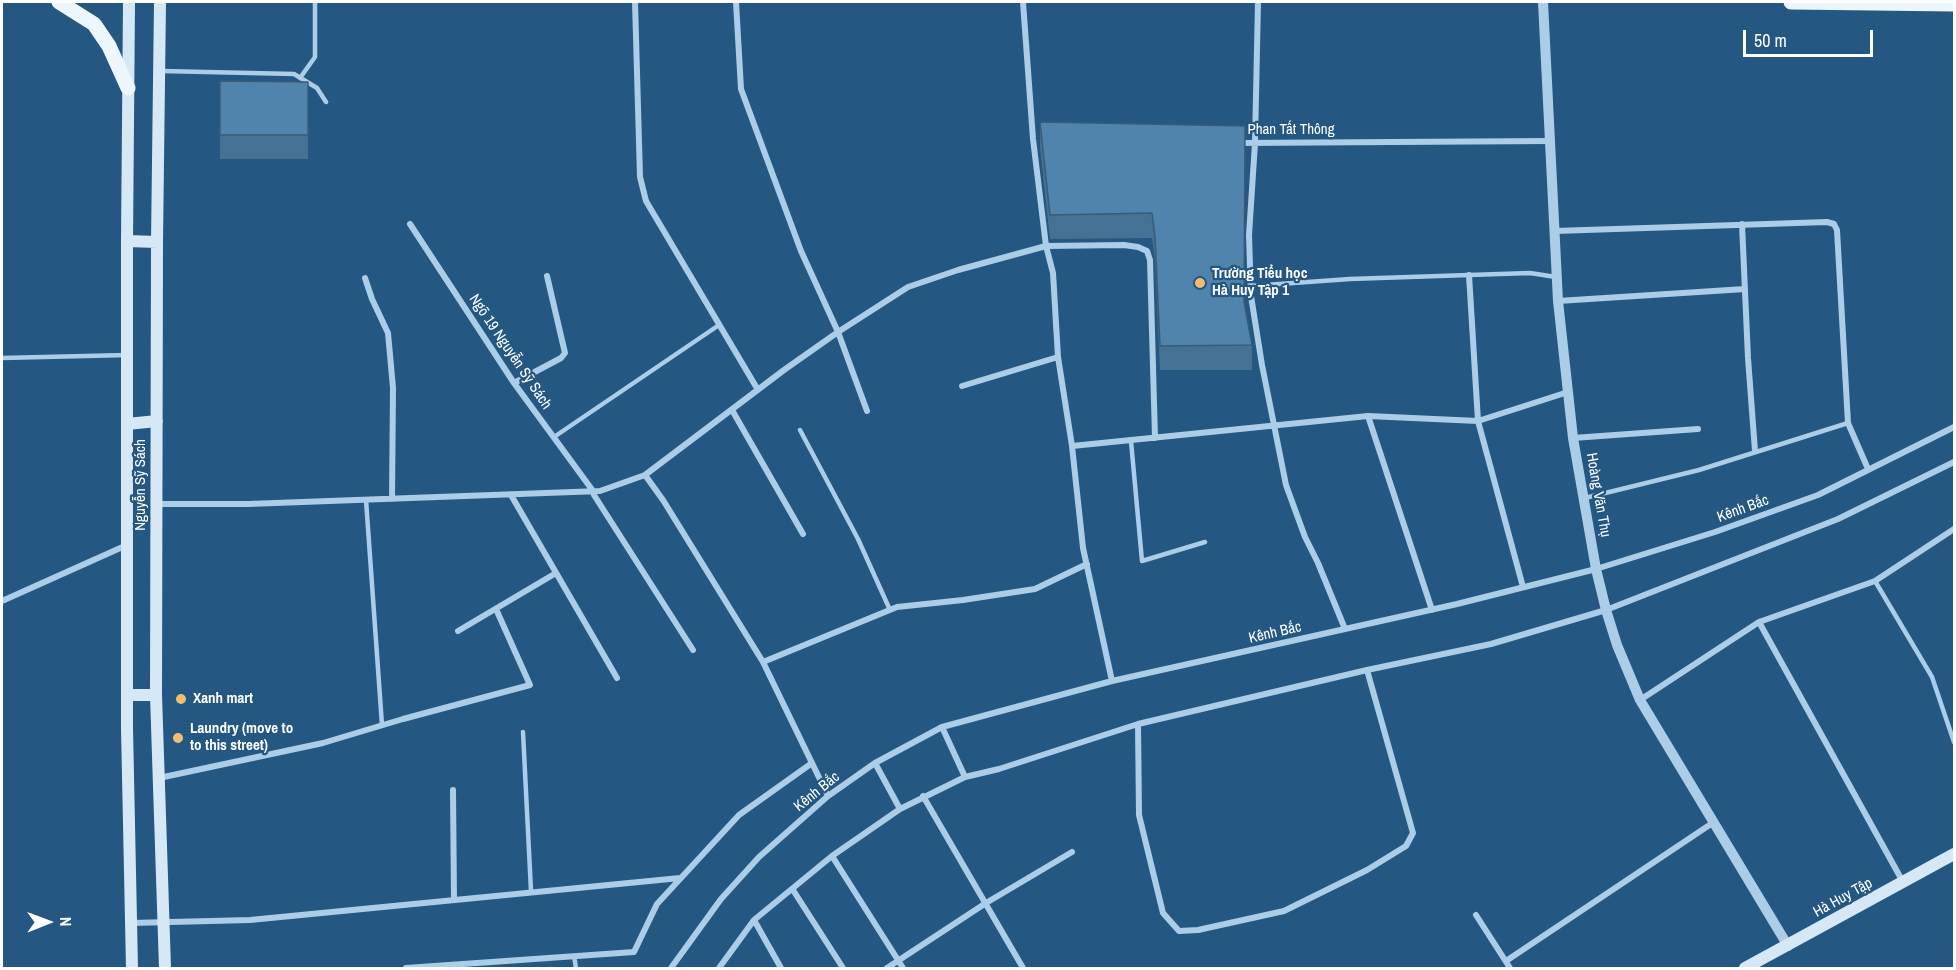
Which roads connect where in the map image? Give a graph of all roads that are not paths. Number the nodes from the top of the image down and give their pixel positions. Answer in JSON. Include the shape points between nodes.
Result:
{"nodes":[{"id":1,"x":59,"y":2,"type":"edge"},
{"id":2,"x":129,"y":2,"type":"edge"},
{"id":3,"x":160,"y":2,"type":"edge"},
{"id":4,"x":315,"y":2,"type":"edge"},
{"id":5,"x":635,"y":2,"type":"edge"},
{"id":6,"x":736,"y":2,"type":"edge"},
{"id":7,"x":1023,"y":2,"type":"edge"},
{"id":8,"x":1258,"y":2,"type":"edge"},
{"id":9,"x":1543,"y":2,"type":"edge"},
{"id":10,"x":1791,"y":2,"type":"edge"},
{"id":11,"x":1868,"y":2,"type":"edge"},
{"id":12,"x":1954,"y":4,"type":"edge"},
{"id":13,"x":159,"y":71,"type":"junction"},
{"id":14,"x":300,"y":78,"type":"junction"},
{"id":15,"x":128,"y":88,"type":"junction"},
{"id":16,"x":326,"y":102,"type":"dead end"},
{"id":17,"x":1033,"y":139,"type":"junction"},
{"id":18,"x":1045,"y":140,"type":"edge"},
{"id":19,"x":1550,"y":141,"type":"junction"},
{"id":20,"x":1232,"y":142,"type":"edge"},
{"id":21,"x":1255,"y":143,"type":"junction"},
{"id":22,"x":410,"y":224,"type":"dead end"},
{"id":23,"x":1742,"y":224,"type":"junction"},
{"id":24,"x":1555,"y":231,"type":"junction"},
{"id":25,"x":127,"y":241,"type":"junction"},
{"id":26,"x":157,"y":242,"type":"junction"},
{"id":27,"x":1046,"y":246,"type":"junction"},
{"id":28,"x":1469,"y":275,"type":"junction"},
{"id":29,"x":547,"y":276,"type":"dead end"},
{"id":30,"x":1557,"y":277,"type":"junction"},
{"id":31,"x":365,"y":278,"type":"dead end"},
{"id":32,"x":1251,"y":286,"type":"junction"},
{"id":33,"x":1745,"y":289,"type":"junction"},
{"id":34,"x":1558,"y":301,"type":"junction"},
{"id":35,"x":719,"y":325,"type":"junction"},
{"id":36,"x":838,"y":332,"type":"junction"},
{"id":37,"x":127,"y":355,"type":"junction"},
{"id":38,"x":1058,"y":357,"type":"junction"},
{"id":39,"x":2,"y":358,"type":"edge"},
{"id":40,"x":514,"y":383,"type":"junction"},
{"id":41,"x":962,"y":386,"type":"dead end"},
{"id":42,"x":758,"y":390,"type":"junction"},
{"id":43,"x":1568,"y":392,"type":"junction"},
{"id":44,"x":732,"y":410,"type":"junction"},
{"id":45,"x":867,"y":411,"type":"dead end"},
{"id":46,"x":1368,"y":416,"type":"junction"},
{"id":47,"x":157,"y":421,"type":"junction"},
{"id":48,"x":1478,"y":421,"type":"junction"},
{"id":49,"x":1848,"y":423,"type":"junction"},
{"id":50,"x":127,"y":424,"type":"junction"},
{"id":51,"x":1275,"y":426,"type":"junction"},
{"id":52,"x":1954,"y":427,"type":"edge"},
{"id":53,"x":1698,"y":429,"type":"dead end"},
{"id":54,"x":800,"y":430,"type":"dead end"},
{"id":55,"x":554,"y":437,"type":"junction"},
{"id":56,"x":1155,"y":438,"type":"junction"},
{"id":57,"x":1573,"y":438,"type":"junction"},
{"id":58,"x":1131,"y":441,"type":"junction"},
{"id":59,"x":1072,"y":446,"type":"junction"},
{"id":60,"x":1755,"y":451,"type":"junction"},
{"id":61,"x":1954,"y":462,"type":"edge"},
{"id":62,"x":1868,"y":469,"type":"junction"},
{"id":63,"x":645,"y":475,"type":"junction"},
{"id":64,"x":594,"y":491,"type":"junction"},
{"id":65,"x":511,"y":495,"type":"junction"},
{"id":66,"x":1583,"y":499,"type":"junction"},
{"id":67,"x":366,"y":500,"type":"junction"},
{"id":68,"x":392,"y":500,"type":"junction"},
{"id":69,"x":156,"y":504,"type":"junction"},
{"id":70,"x":1954,"y":529,"type":"edge"},
{"id":71,"x":803,"y":534,"type":"dead end"},
{"id":72,"x":1205,"y":542,"type":"dead end"},
{"id":73,"x":127,"y":545,"type":"junction"},
{"id":74,"x":1087,"y":564,"type":"junction"},
{"id":75,"x":1596,"y":569,"type":"junction"},
{"id":76,"x":556,"y":573,"type":"junction"},
{"id":77,"x":1875,"y":581,"type":"junction"},
{"id":78,"x":1523,"y":587,"type":"junction"},
{"id":79,"x":2,"y":601,"type":"edge"},
{"id":80,"x":496,"y":609,"type":"junction"},
{"id":81,"x":890,"y":610,"type":"junction"},
{"id":82,"x":1432,"y":610,"type":"junction"},
{"id":83,"x":1606,"y":610,"type":"junction"},
{"id":84,"x":1759,"y":622,"type":"junction"},
{"id":85,"x":1345,"y":629,"type":"junction"},
{"id":86,"x":458,"y":631,"type":"dead end"},
{"id":87,"x":693,"y":650,"type":"dead end"},
{"id":88,"x":763,"y":662,"type":"junction"},
{"id":89,"x":1367,"y":670,"type":"junction"},
{"id":90,"x":617,"y":678,"type":"dead end"},
{"id":91,"x":1112,"y":681,"type":"junction"},
{"id":92,"x":127,"y":695,"type":"junction"},
{"id":93,"x":156,"y":695,"type":"junction"},
{"id":94,"x":1640,"y":700,"type":"junction"},
{"id":95,"x":1138,"y":724,"type":"junction"},
{"id":96,"x":382,"y":725,"type":"junction"},
{"id":97,"x":942,"y":727,"type":"junction"},
{"id":98,"x":523,"y":732,"type":"dead end"},
{"id":99,"x":1954,"y":742,"type":"edge"},
{"id":100,"x":812,"y":763,"type":"junction"},
{"id":101,"x":875,"y":763,"type":"junction"},
{"id":102,"x":964,"y":777,"type":"junction"},
{"id":103,"x":159,"y":778,"type":"junction"},
{"id":104,"x":453,"y":790,"type":"dead end"},
{"id":105,"x":828,"y":796,"type":"junction"},
{"id":106,"x":923,"y":796,"type":"junction"},
{"id":107,"x":900,"y":809,"type":"junction"},
{"id":108,"x":1714,"y":822,"type":"junction"},
{"id":109,"x":1072,"y":852,"type":"dead end"},
{"id":110,"x":1954,"y":854,"type":"edge"},
{"id":111,"x":832,"y":856,"type":"junction"},
{"id":112,"x":681,"y":878,"type":"junction"},
{"id":113,"x":1903,"y":882,"type":"junction"},
{"id":114,"x":793,"y":890,"type":"junction"},
{"id":115,"x":531,"y":891,"type":"junction"},
{"id":116,"x":454,"y":899,"type":"junction"},
{"id":117,"x":986,"y":903,"type":"junction"},
{"id":118,"x":1476,"y":915,"type":"dead end"},
{"id":119,"x":754,"y":920,"type":"junction"},
{"id":120,"x":131,"y":923,"type":"junction"},
{"id":121,"x":163,"y":923,"type":"junction"},
{"id":122,"x":1788,"y":946,"type":"junction"},
{"id":123,"x":574,"y":956,"type":"junction"},
{"id":124,"x":898,"y":960,"type":"junction"},
{"id":125,"x":1506,"y":962,"type":"junction"},
{"id":126,"x":456,"y":967,"type":"edge"},
{"id":127,"x":132,"y":969,"type":"edge"},
{"id":128,"x":165,"y":969,"type":"edge"},
{"id":129,"x":406,"y":969,"type":"edge"},
{"id":130,"x":576,"y":969,"type":"edge"},
{"id":131,"x":671,"y":969,"type":"edge"},
{"id":132,"x":719,"y":969,"type":"edge"},
{"id":133,"x":781,"y":969,"type":"edge"},
{"id":134,"x":843,"y":969,"type":"edge"},
{"id":135,"x":886,"y":969,"type":"edge"},
{"id":136,"x":903,"y":969,"type":"edge"},
{"id":137,"x":1023,"y":969,"type":"edge"},
{"id":138,"x":1510,"y":969,"type":"edge"},
{"id":139,"x":1745,"y":969,"type":"edge"}],
"edges":[{"from":1,"to":15,"type":"main road","via":[[94,24]]},
{"from":2,"to":15,"type":"main road","name":"Nguyễn Sỹ Sách"},
{"from":3,"to":13,"type":"main road","name":"Nguyễn Sỹ Sách"},
{"from":4,"to":14,"type":"lane","via":[[315,57]]},
{"from":5,"to":35,"type":"street","via":[[640,177],[646,201]]},
{"from":6,"to":36,"type":"street","via":[[741,89],[801,251]]},
{"from":7,"to":17,"type":"street"},
{"from":8,"to":21,"type":"street"},
{"from":9,"to":19,"type":"street","name":"Hoàng Văn Thụ"},
{"from":10,"to":11,"type":"main road"},
{"from":11,"to":12,"type":"main road"},
{"from":13,"to":14,"type":"lane","via":[[294,74]]},
{"from":13,"to":26,"type":"main road","name":"Nguyễn Sỹ Sách"},
{"from":14,"to":16,"type":"lane","via":[[317,88]]},
{"from":15,"to":25,"type":"main road","name":"Nguyễn Sỹ Sách"},
{"from":17,"to":18,"type":"street"},
{"from":17,"to":27,"type":"street"},
{"from":19,"to":21,"type":"street","name":"Phan Tất Thông"},
{"from":19,"to":24,"type":"street","name":"Hoàng Văn Thụ"},
{"from":20,"to":21,"type":"street","name":"Phan Tất Thông"},
{"from":21,"to":32,"type":"street","via":[[1249,235]]},
{"from":22,"to":40,"type":"street","name":"Ngõ 19 Nguyễn Sỹ Sách"},
{"from":23,"to":24,"type":"street"},
{"from":23,"to":33,"type":"street"},
{"from":23,"to":49,"type":"street","via":[[1827,222],[1836,227]]},
{"from":24,"to":30,"type":"street","name":"Hoàng Văn Thụ"},
{"from":25,"to":26,"type":"main road"},
{"from":25,"to":37,"type":"main road","name":"Nguyễn Sỹ Sách"},
{"from":26,"to":47,"type":"main road","name":"Nguyễn Sỹ Sách"},
{"from":27,"to":36,"type":"street","via":[[908,287]]},
{"from":27,"to":38,"type":"street","via":[[1053,273]]},
{"from":27,"to":56,"type":"street","via":[[1124,244],[1147,251]]},
{"from":28,"to":30,"type":"lane","via":[[1530,273]]},
{"from":28,"to":32,"type":"lane"},
{"from":28,"to":48,"type":"street"},
{"from":29,"to":40,"type":"street","via":[[564,353]]},
{"from":30,"to":34,"type":"street","name":"Hoàng Văn Thụ"},
{"from":31,"to":68,"type":"street","via":[[388,333],[393,388]]},
{"from":32,"to":51,"type":"street"},
{"from":33,"to":34,"type":"street"},
{"from":33,"to":60,"type":"street"},
{"from":34,"to":43,"type":"street","name":"Hoàng Văn Thụ"},
{"from":35,"to":42,"type":"street"},
{"from":35,"to":55,"type":"lane"},
{"from":36,"to":42,"type":"street"},
{"from":36,"to":45,"type":"street"},
{"from":37,"to":39,"type":"lane"},
{"from":37,"to":50,"type":"main road","name":"Nguyễn Sỹ Sách"},
{"from":38,"to":41,"type":"street"},
{"from":38,"to":59,"type":"street"},
{"from":40,"to":55,"type":"street","name":"Ngõ 19 Nguyễn Sỹ Sách"},
{"from":42,"to":44,"type":"street"},
{"from":43,"to":48,"type":"street"},
{"from":43,"to":57,"type":"street","name":"Hoàng Văn Thụ"},
{"from":44,"to":63,"type":"street"},
{"from":44,"to":71,"type":"street"},
{"from":46,"to":48,"type":"street"},
{"from":46,"to":51,"type":"street"},
{"from":46,"to":82,"type":"street"},
{"from":47,"to":50,"type":"main road"},
{"from":47,"to":69,"type":"main road","name":"Nguyễn Sỹ Sách"},
{"from":48,"to":78,"type":"street"},
{"from":49,"to":60,"type":"lane"},
{"from":49,"to":62,"type":"street"},
{"from":50,"to":73,"type":"main road","name":"Nguyễn Sỹ Sách"},
{"from":51,"to":56,"type":"street"},
{"from":51,"to":85,"type":"street","via":[[1287,485]]},
{"from":52,"to":62,"type":"street","name":"Kênh Bắc"},
{"from":53,"to":57,"type":"street"},
{"from":54,"to":81,"type":"lane","via":[[858,539]]},
{"from":55,"to":64,"type":"street","name":"Ngõ 19 Nguyễn Sỹ Sách"},
{"from":56,"to":58,"type":"street"},
{"from":57,"to":66,"type":"street","name":"Hoàng Văn Thụ"},
{"from":58,"to":59,"type":"street"},
{"from":58,"to":72,"type":"lane","via":[[1142,561]]},
{"from":59,"to":74,"type":"street"},
{"from":60,"to":66,"type":"lane","via":[[1699,470]]},
{"from":61,"to":83,"type":"street","via":[[1838,519]]},
{"from":62,"to":75,"type":"street","name":"Kênh Bắc","via":[[1818,495]]},
{"from":63,"to":64,"type":"street"},
{"from":63,"to":88,"type":"street"},
{"from":64,"to":65,"type":"street"},
{"from":64,"to":87,"type":"street","name":"Ngõ 19 Nguyễn Sỹ Sách"},
{"from":65,"to":68,"type":"street"},
{"from":65,"to":76,"type":"street"},
{"from":66,"to":75,"type":"street","name":"Hoàng Văn Thụ"},
{"from":67,"to":68,"type":"street"},
{"from":67,"to":69,"type":"street"},
{"from":67,"to":96,"type":"lane"},
{"from":69,"to":93,"type":"main road","name":"Nguyễn Sỹ Sách"},
{"from":70,"to":77,"type":"street"},
{"from":73,"to":79,"type":"street"},
{"from":73,"to":92,"type":"main road","name":"Nguyễn Sỹ Sách"},
{"from":74,"to":81,"type":"street","via":[[1035,589]]},
{"from":74,"to":91,"type":"street"},
{"from":75,"to":78,"type":"street","name":"Kênh Bắc"},
{"from":75,"to":83,"type":"street","name":"Hoàng Văn Thụ"},
{"from":76,"to":80,"type":"street"},
{"from":76,"to":90,"type":"street"},
{"from":77,"to":84,"type":"street"},
{"from":77,"to":99,"type":"lane","via":[[1932,677]]},
{"from":78,"to":82,"type":"street","name":"Kênh Bắc"},
{"from":80,"to":86,"type":"street"},
{"from":80,"to":96,"type":"street","via":[[530,686]]},
{"from":81,"to":88,"type":"street"},
{"from":82,"to":85,"type":"street","name":"Kênh Bắc"},
{"from":83,"to":89,"type":"street","via":[[1491,644]]},
{"from":83,"to":94,"type":"street","name":"Hoàng Văn Thụ"},
{"from":84,"to":94,"type":"street"},
{"from":84,"to":113,"type":"street"},
{"from":85,"to":91,"type":"street","name":"Kênh Bắc"},
{"from":88,"to":100,"type":"street"},
{"from":89,"to":95,"type":"street"},
{"from":89,"to":95,"type":"street","via":[[1413,833],[1406,846],[1367,870],[1284,910],[1209,928],[1179,931],[1163,913],[1139,815]]},
{"from":91,"to":97,"type":"street","name":"Kênh Bắc"},
{"from":92,"to":93,"type":"main road"},
{"from":92,"to":120,"type":"main road","name":"Nguyễn Sỹ Sách"},
{"from":93,"to":103,"type":"main road","name":"Nguyễn Sỹ Sách"},
{"from":94,"to":108,"type":"street","name":"Hoàng Văn Thụ"},
{"from":95,"to":102,"type":"street"},
{"from":96,"to":103,"type":"street","via":[[323,743]]},
{"from":97,"to":101,"type":"street","name":"Kênh Bắc"},
{"from":97,"to":102,"type":"street"},
{"from":98,"to":115,"type":"lane"},
{"from":100,"to":105,"type":"street"},
{"from":100,"to":112,"type":"street","via":[[739,815]]},
{"from":101,"to":105,"type":"street","name":"Kênh Bắc"},
{"from":101,"to":107,"type":"street"},
{"from":102,"to":106,"type":"street"},
{"from":103,"to":121,"type":"main road","name":"Nguyễn Sỹ Sách"},
{"from":104,"to":116,"type":"street"},
{"from":105,"to":131,"type":"street","name":"Kênh Bắc","via":[[759,857],[721,899]]},
{"from":106,"to":107,"type":"street"},
{"from":106,"to":117,"type":"street"},
{"from":107,"to":111,"type":"street"},
{"from":108,"to":122,"type":"street","name":"Hoàng Văn Thụ"},
{"from":108,"to":125,"type":"street"},
{"from":109,"to":117,"type":"street"},
{"from":110,"to":113,"type":"main road","name":"Hà Huy Tập"},
{"from":111,"to":114,"type":"street"},
{"from":111,"to":124,"type":"street"},
{"from":112,"to":115,"type":"street"},
{"from":112,"to":123,"type":"street","via":[[657,904],[634,952]]},
{"from":113,"to":122,"type":"main road","name":"Hà Huy Tập"},
{"from":114,"to":119,"type":"street"},
{"from":114,"to":134,"type":"street"},
{"from":115,"to":116,"type":"street"},
{"from":116,"to":121,"type":"street","via":[[250,920]]},
{"from":117,"to":124,"type":"street"},
{"from":117,"to":137,"type":"street"},
{"from":118,"to":125,"type":"street"},
{"from":119,"to":132,"type":"street"},
{"from":119,"to":133,"type":"street"},
{"from":120,"to":121,"type":"street"},
{"from":120,"to":127,"type":"main road","name":"Nguyễn Sỹ Sách"},
{"from":121,"to":128,"type":"main road","name":"Nguyễn Sỹ Sách"},
{"from":122,"to":139,"type":"main road","name":"Hà Huy Tập"},
{"from":123,"to":126,"type":"street"},
{"from":123,"to":130,"type":"lane"},
{"from":124,"to":135,"type":"street"},
{"from":124,"to":136,"type":"street"},
{"from":125,"to":138,"type":"street"},
{"from":126,"to":129,"type":"street"}]}
